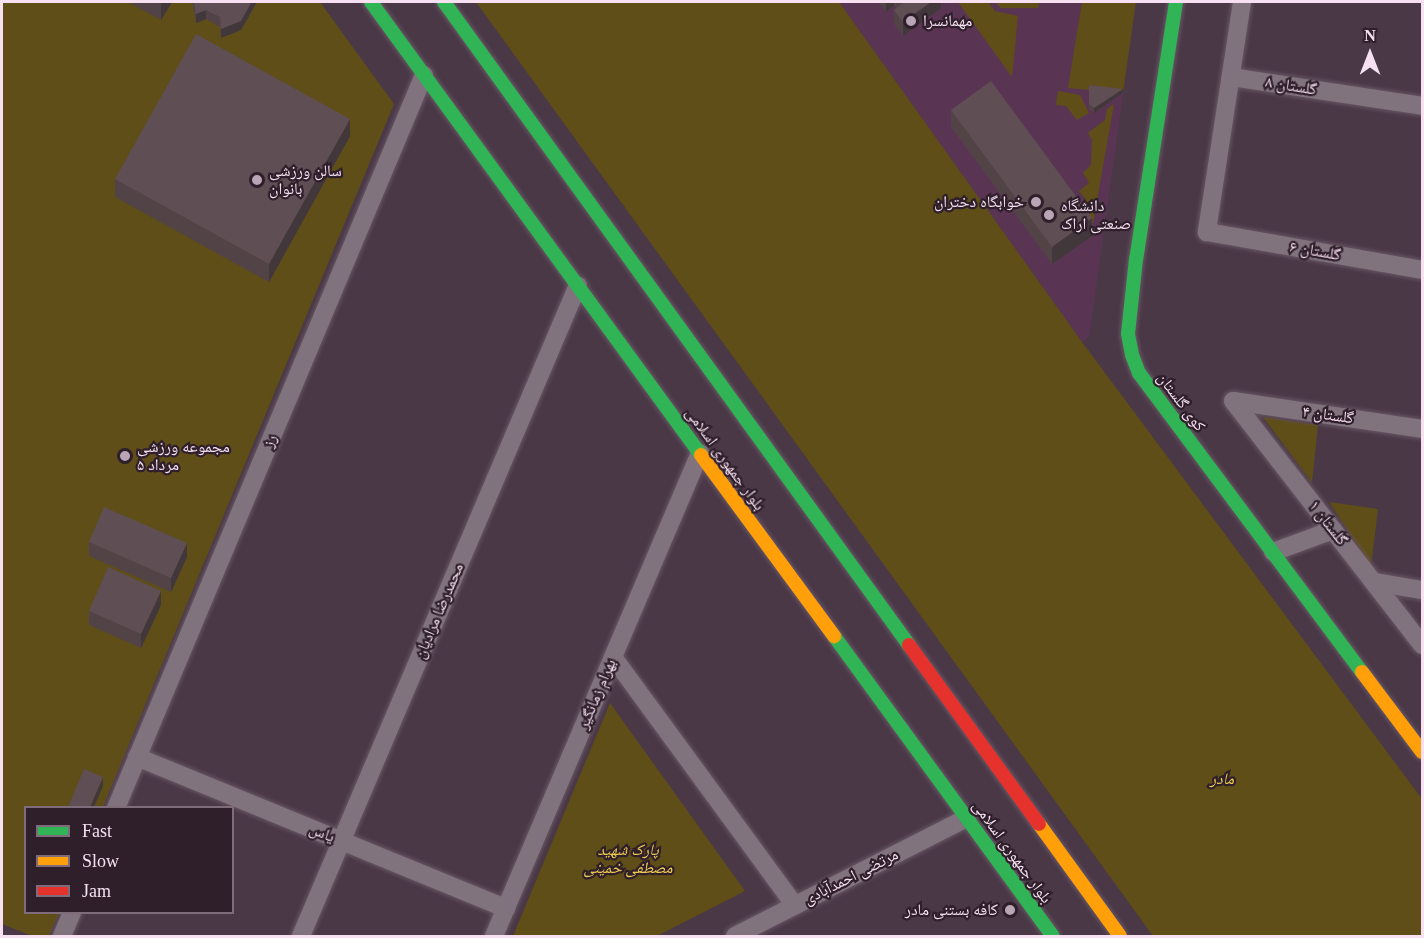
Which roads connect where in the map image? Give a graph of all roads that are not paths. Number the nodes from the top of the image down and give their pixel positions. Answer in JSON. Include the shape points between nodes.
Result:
{"nodes":[{"id":1,"x":371,"y":2,"type":"edge"},
{"id":2,"x":444,"y":2,"type":"edge"},
{"id":3,"x":1176,"y":2,"type":"edge"},
{"id":4,"x":1242,"y":2,"type":"edge"},
{"id":5,"x":424,"y":75,"type":"junction"},
{"id":6,"x":1231,"y":77,"type":"junction"},
{"id":7,"x":1422,"y":106,"type":"edge"},
{"id":8,"x":1422,"y":270,"type":"edge"},
{"id":9,"x":578,"y":285,"type":"junction"},
{"id":10,"x":1233,"y":401,"type":"joint"},
{"id":11,"x":1422,"y":429,"type":"edge"},
{"id":12,"x":700,"y":453,"type":"junction"},
{"id":13,"x":1333,"y":530,"type":"junction"},
{"id":14,"x":1273,"y":552,"type":"junction"},
{"id":15,"x":1374,"y":582,"type":"junction"},
{"id":16,"x":1422,"y":590,"type":"edge"},
{"id":17,"x":1422,"y":645,"type":"edge"},
{"id":18,"x":613,"y":657,"type":"junction"},
{"id":19,"x":1422,"y":752,"type":"edge"},
{"id":20,"x":138,"y":757,"type":"junction"},
{"id":21,"x":116,"y":806,"type":"edge"},
{"id":22,"x":966,"y":818,"type":"junction"},
{"id":23,"x":342,"y":841,"type":"junction"},
{"id":24,"x":795,"y":906,"type":"junction"},
{"id":25,"x":506,"y":908,"type":"junction"},
{"id":26,"x":71,"y":914,"type":"edge"},
{"id":27,"x":62,"y":936,"type":"edge"},
{"id":28,"x":301,"y":936,"type":"edge"},
{"id":29,"x":494,"y":936,"type":"edge"},
{"id":30,"x":735,"y":936,"type":"edge"},
{"id":31,"x":1053,"y":936,"type":"edge"},
{"id":32,"x":1120,"y":936,"type":"edge"}],
"edges":[{"from":1,"to":5,"type":"main road","name":"بلوار جمهوری اسلامی"},
{"from":2,"to":32,"type":"main road"},
{"from":3,"to":14,"type":"main road","name":"کوی گلستان","via":[[1128,334],[1139,373]]},
{"from":4,"to":6,"type":"street"},
{"from":5,"to":9,"type":"main road","name":"بلوار جمهوری اسلامی"},
{"from":5,"to":20,"type":"street","name":"رز"},
{"from":6,"to":7,"type":"street","name":"گلستان ۸"},
{"from":6,"to":8,"type":"street","name":"گلستان ۶","via":[[1207,232]]},
{"from":9,"to":12,"type":"main road","name":"بلوار جمهوری اسلامی"},
{"from":9,"to":23,"type":"street","name":"محمدرضا مرادیان"},
{"from":10,"to":11,"type":"street","name":"گلستان ۴"},
{"from":10,"to":13,"type":"street","name":"گلستان ۱"},
{"from":12,"to":18,"type":"street","name":"بهرام زمانگیر"},
{"from":12,"to":22,"type":"main road","name":"بلوار جمهوری اسلامی"},
{"from":13,"to":14,"type":"street"},
{"from":13,"to":15,"type":"street","name":"گلستان ۱"},
{"from":14,"to":19,"type":"main road","name":"کوی گلستان"},
{"from":15,"to":16,"type":"street"},
{"from":15,"to":17,"type":"street","name":"گلستان ۱"},
{"from":18,"to":24,"type":"street"},
{"from":18,"to":25,"type":"street","name":"بهرام زمانگیر"},
{"from":20,"to":21,"type":"street","name":"رز"},
{"from":20,"to":23,"type":"street","name":"یاس"},
{"from":22,"to":24,"type":"street","name":"مرتضی احمدآبادی"},
{"from":22,"to":31,"type":"main road","name":"بلوار جمهوری اسلامی"},
{"from":23,"to":25,"type":"street","name":"یاس"},
{"from":23,"to":28,"type":"street","name":"محمدرضا مرادیان"},
{"from":24,"to":30,"type":"street","name":"مرتضی احمدآبادی"},
{"from":25,"to":29,"type":"street","name":"بهرام زمانگیر"},
{"from":26,"to":27,"type":"street"}]}
